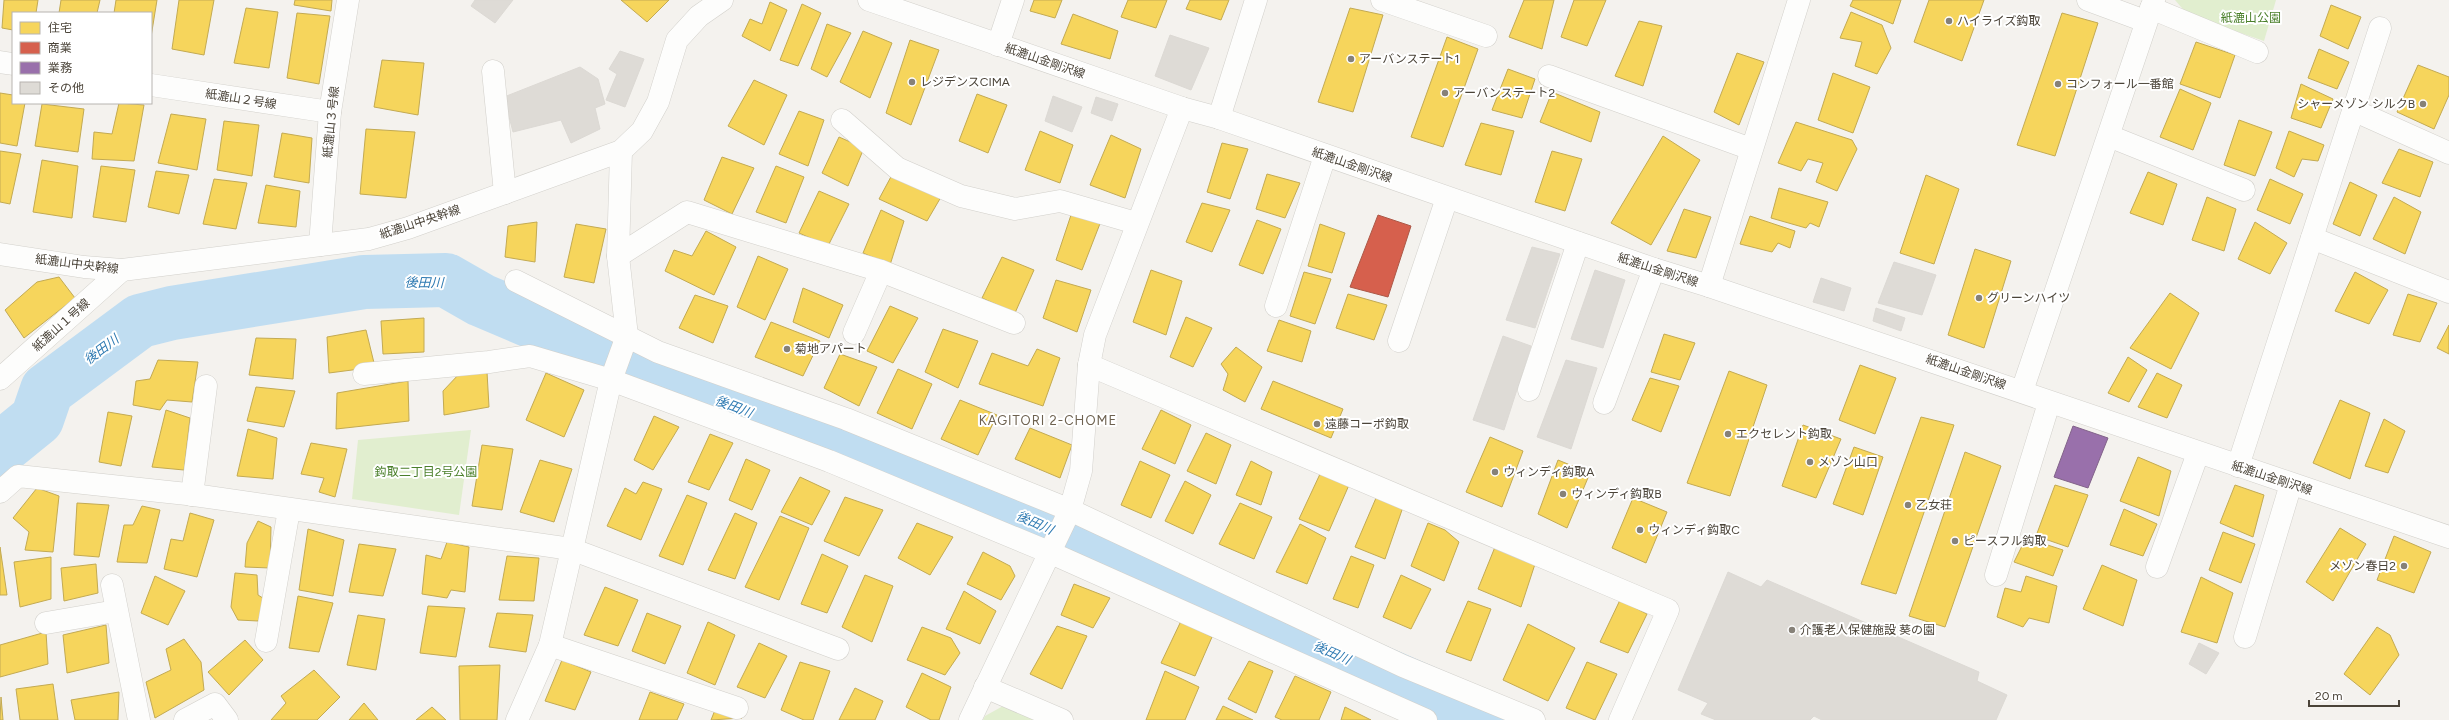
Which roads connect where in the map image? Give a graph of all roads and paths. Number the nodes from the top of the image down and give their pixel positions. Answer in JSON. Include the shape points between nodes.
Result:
{"nodes":[{"id":1,"x":348,"y":0,"type":"edge"},
{"id":2,"x":722,"y":0,"type":"edge"},
{"id":3,"x":868,"y":0,"type":"edge"},
{"id":4,"x":1013,"y":0,"type":"edge"},
{"id":5,"x":1256,"y":0,"type":"edge"},
{"id":6,"x":1382,"y":0,"type":"edge"},
{"id":7,"x":1799,"y":0,"type":"edge"},
{"id":8,"x":2088,"y":0,"type":"edge"},
{"id":9,"x":2150,"y":10,"type":"edge"},
{"id":10,"x":2380,"y":28,"type":"dead end"},
{"id":11,"x":1486,"y":36,"type":"dead end"},
{"id":12,"x":998,"y":45,"type":"junction"},
{"id":13,"x":2257,"y":52,"type":"dead end"},
{"id":14,"x":0,"y":62,"type":"edge"},
{"id":15,"x":12,"y":64,"type":"edge"},
{"id":16,"x":493,"y":70,"type":"dead end"},
{"id":17,"x":1549,"y":76,"type":"dead end"},
{"id":18,"x":152,"y":85,"type":"edge"},
{"id":19,"x":1182,"y":108,"type":"junction"},
{"id":20,"x":2353,"y":110,"type":"junction"},
{"id":21,"x":330,"y":112,"type":"junction"},
{"id":22,"x":1219,"y":118,"type":"junction"},
{"id":23,"x":842,"y":120,"type":"dead end"},
{"id":24,"x":2108,"y":136,"type":"junction"},
{"id":25,"x":1751,"y":149,"type":"junction"},
{"id":26,"x":622,"y":151,"type":"junction"},
{"id":27,"x":2449,"y":153,"type":"edge"},
{"id":28,"x":1325,"y":156,"type":"junction"},
{"id":29,"x":2244,"y":190,"type":"dead end"},
{"id":30,"x":505,"y":193,"type":"junction"},
{"id":31,"x":1447,"y":198,"type":"junction"},
{"id":32,"x":1136,"y":224,"type":"junction"},
{"id":33,"x":2312,"y":238,"type":"junction"},
{"id":34,"x":1578,"y":243,"type":"junction"},
{"id":35,"x":320,"y":245,"type":"junction"},
{"id":36,"x":0,"y":254,"type":"edge"},
{"id":37,"x":618,"y":256,"type":"junction"},
{"id":38,"x":1654,"y":269,"type":"junction"},
{"id":39,"x":122,"y":270,"type":"junction"},
{"id":40,"x":881,"y":271,"type":"junction"},
{"id":41,"x":516,"y":281,"type":"dead end"},
{"id":42,"x":1709,"y":286,"type":"junction"},
{"id":43,"x":2449,"y":292,"type":"edge"},
{"id":44,"x":1276,"y":306,"type":"dead end"},
{"id":45,"x":1014,"y":323,"type":"dead end"},
{"id":46,"x":854,"y":333,"type":"dead end"},
{"id":47,"x":1398,"y":341,"type":"dead end"},
{"id":48,"x":625,"y":342,"type":"junction"},
{"id":49,"x":1089,"y":365,"type":"junction"},
{"id":50,"x":364,"y":374,"type":"dead end"},
{"id":51,"x":613,"y":375,"type":"junction"},
{"id":52,"x":0,"y":379,"type":"edge"},
{"id":53,"x":206,"y":386,"type":"dead end"},
{"id":54,"x":1529,"y":390,"type":"dead end"},
{"id":55,"x":2022,"y":392,"type":"junction"},
{"id":56,"x":2049,"y":402,"type":"junction"},
{"id":57,"x":1604,"y":404,"type":"dead end"},
{"id":58,"x":2198,"y":453,"type":"junction"},
{"id":59,"x":2238,"y":466,"type":"junction"},
{"id":60,"x":2291,"y":484,"type":"junction"},
{"id":61,"x":0,"y":492,"type":"edge"},
{"id":62,"x":192,"y":495,"type":"junction"},
{"id":63,"x":290,"y":510,"type":"junction"},
{"id":64,"x":1068,"y":515,"type":"junction"},
{"id":65,"x":2449,"y":537,"type":"edge"},
{"id":66,"x":1054,"y":547,"type":"junction"},
{"id":67,"x":571,"y":549,"type":"junction"},
{"id":68,"x":2156,"y":567,"type":"dead end"},
{"id":69,"x":1996,"y":575,"type":"dead end"},
{"id":70,"x":112,"y":585,"type":"dead end"},
{"id":71,"x":116,"y":611,"type":"junction"},
{"id":72,"x":46,"y":623,"type":"dead end"},
{"id":73,"x":2245,"y":637,"type":"dead end"},
{"id":74,"x":266,"y":642,"type":"dead end"},
{"id":75,"x":550,"y":645,"type":"junction"},
{"id":76,"x":838,"y":649,"type":"dead end"},
{"id":77,"x":985,"y":687,"type":"junction"},
{"id":78,"x":737,"y":708,"type":"dead end"},
{"id":79,"x":139,"y":720,"type":"edge"},
{"id":80,"x":185,"y":720,"type":"edge"},
{"id":81,"x":227,"y":720,"type":"edge"},
{"id":82,"x":517,"y":720,"type":"edge"},
{"id":83,"x":970,"y":720,"type":"edge"},
{"id":84,"x":1062,"y":720,"type":"edge"},
{"id":85,"x":1426,"y":720,"type":"edge"},
{"id":86,"x":1534,"y":720,"type":"edge"},
{"id":87,"x":1620,"y":720,"type":"edge"}],
"edges":[{"from":1,"to":21,"type":"street","name":"紙漉山３号線"},
{"from":2,"to":26,"type":"street","name":"紙漉山中央幹線","via":[[699,16],[677,40],[658,102],[642,131]]},
{"from":3,"to":12,"type":"street","name":"紙漉山金剛沢線"},
{"from":4,"to":12,"type":"street"},
{"from":5,"to":22,"type":"street"},
{"from":6,"to":11,"type":"street"},
{"from":7,"to":25,"type":"street"},
{"from":8,"to":9,"type":"street"},
{"from":9,"to":13,"type":"street"},
{"from":9,"to":24,"type":"street"},
{"from":10,"to":20,"type":"street"},
{"from":12,"to":19,"type":"street","name":"紙漉山金剛沢線"},
{"from":14,"to":15,"type":"street"},
{"from":16,"to":30,"type":"street"},
{"from":17,"to":25,"type":"street"},
{"from":18,"to":21,"type":"street","name":"紙漉山２号線"},
{"from":19,"to":22,"type":"street","name":"紙漉山金剛沢線"},
{"from":19,"to":32,"type":"street"},
{"from":20,"to":27,"type":"street"},
{"from":20,"to":33,"type":"street"},
{"from":21,"to":35,"type":"street","name":"紙漉山３号線"},
{"from":22,"to":28,"type":"street","name":"紙漉山金剛沢線"},
{"from":23,"to":32,"type":"street","via":[[897,168],[961,196],[1015,210],[1060,201]]},
{"from":24,"to":29,"type":"street"},
{"from":24,"to":55,"type":"street"},
{"from":25,"to":42,"type":"street"},
{"from":26,"to":30,"type":"street","name":"紙漉山中央幹線"},
{"from":26,"to":37,"type":"street"},
{"from":28,"to":31,"type":"street","name":"紙漉山金剛沢線"},
{"from":28,"to":44,"type":"street"},
{"from":30,"to":35,"type":"street","name":"紙漉山中央幹線","via":[[408,228],[369,238]]},
{"from":31,"to":34,"type":"street","name":"紙漉山金剛沢線"},
{"from":31,"to":47,"type":"street"},
{"from":32,"to":49,"type":"street","via":[[1094,335]]},
{"from":33,"to":43,"type":"street"},
{"from":33,"to":59,"type":"street"},
{"from":34,"to":38,"type":"street","name":"紙漉山金剛沢線"},
{"from":34,"to":54,"type":"street"},
{"from":35,"to":39,"type":"street","name":"紙漉山中央幹線"},
{"from":36,"to":39,"type":"street","name":"紙漉山中央幹線"},
{"from":37,"to":40,"type":"street","via":[[687,212]]},
{"from":37,"to":48,"type":"street"},
{"from":38,"to":42,"type":"street","name":"紙漉山金剛沢線"},
{"from":38,"to":57,"type":"street"},
{"from":39,"to":52,"type":"street","name":"紙漉山１号線"},
{"from":40,"to":45,"type":"street"},
{"from":40,"to":46,"type":"street"},
{"from":41,"to":48,"type":"street"},
{"from":42,"to":55,"type":"street","name":"紙漉山金剛沢線"},
{"from":48,"to":51,"type":"street"},
{"from":48,"to":64,"type":"street","via":[[846,419]]},
{"from":49,"to":64,"type":"street","via":[[1081,471]]},
{"from":49,"to":87,"type":"street","via":[[1668,610]]},
{"from":50,"to":51,"type":"street","via":[[530,356]]},
{"from":51,"to":66,"type":"street"},
{"from":51,"to":67,"type":"street"},
{"from":53,"to":62,"type":"street"},
{"from":55,"to":56,"type":"street","name":"紙漉山金剛沢線"},
{"from":56,"to":58,"type":"street","name":"紙漉山金剛沢線"},
{"from":56,"to":69,"type":"street"},
{"from":58,"to":59,"type":"street","name":"紙漉山金剛沢線"},
{"from":58,"to":68,"type":"street"},
{"from":59,"to":60,"type":"street","name":"紙漉山金剛沢線"},
{"from":60,"to":65,"type":"street","name":"紙漉山金剛沢線"},
{"from":60,"to":73,"type":"street"},
{"from":61,"to":62,"type":"street","via":[[18,476]]},
{"from":62,"to":63,"type":"street"},
{"from":63,"to":67,"type":"street"},
{"from":63,"to":74,"type":"street"},
{"from":64,"to":66,"type":"street"},
{"from":64,"to":86,"type":"street","via":[[1403,666]]},
{"from":66,"to":77,"type":"street"},
{"from":66,"to":85,"type":"street"},
{"from":67,"to":75,"type":"street"},
{"from":67,"to":76,"type":"street"},
{"from":70,"to":71,"type":"street"},
{"from":71,"to":72,"type":"street"},
{"from":71,"to":79,"type":"street"},
{"from":75,"to":78,"type":"street"},
{"from":75,"to":82,"type":"street"},
{"from":77,"to":83,"type":"street"},
{"from":77,"to":84,"type":"street"},
{"from":80,"to":81,"type":"street","via":[[215,704]]}]}
